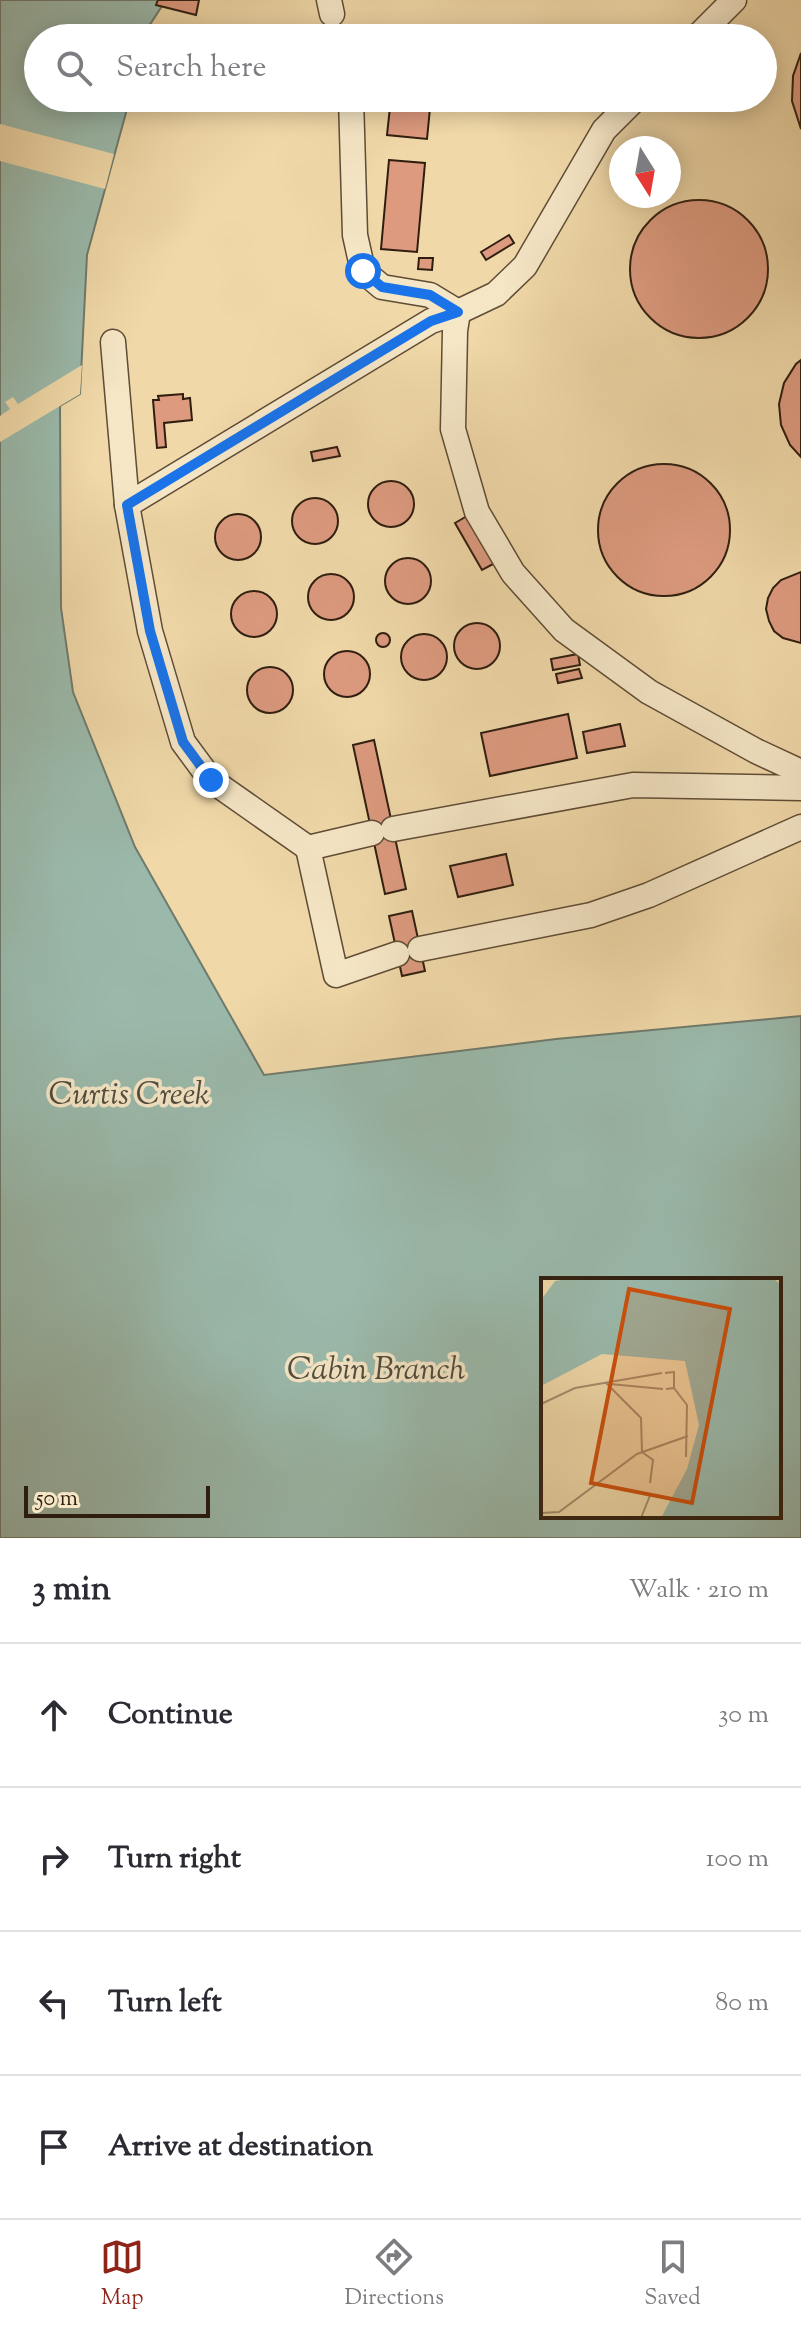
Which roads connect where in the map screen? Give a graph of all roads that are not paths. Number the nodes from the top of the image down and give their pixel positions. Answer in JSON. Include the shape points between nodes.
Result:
{"nodes":[{"id":1,"x":734,"y":0,"type":"edge"},
{"id":2,"x":710,"y":24,"type":"edge"},
{"id":3,"x":351,"y":112,"type":"edge"},
{"id":4,"x":622,"y":112,"type":"edge"},
{"id":5,"x":458,"y":312,"type":"junction"},
{"id":6,"x":113,"y":342,"type":"dead end"},
{"id":7,"x":127,"y":505,"type":"junction"},
{"id":8,"x":801,"y":772,"type":"edge"},
{"id":9,"x":801,"y":788,"type":"edge"},
{"id":10,"x":801,"y":827,"type":"edge"},
{"id":11,"x":308,"y":848,"type":"junction"}],
"edges":[{"from":1,"to":2,"type":"lane"},
{"from":3,"to":5,"type":"lane","via":[[355,235],[363,271],[382,287],[430,295]]},
{"from":4,"to":5,"type":"lane","via":[[604,130],[525,266],[496,294]]},
{"from":5,"to":7,"type":"lane","via":[[431,321]]},
{"from":5,"to":8,"type":"lane","via":[[453,429],[477,512],[513,573],[564,630],[649,692]]},
{"from":6,"to":7,"type":"lane"},
{"from":7,"to":11,"type":"lane","via":[[150,631],[183,742],[211,780]]},
{"from":9,"to":11,"type":"lane","via":[[633,785]]},
{"from":10,"to":11,"type":"lane","via":[[591,915],[409,951],[336,975]]}]}
